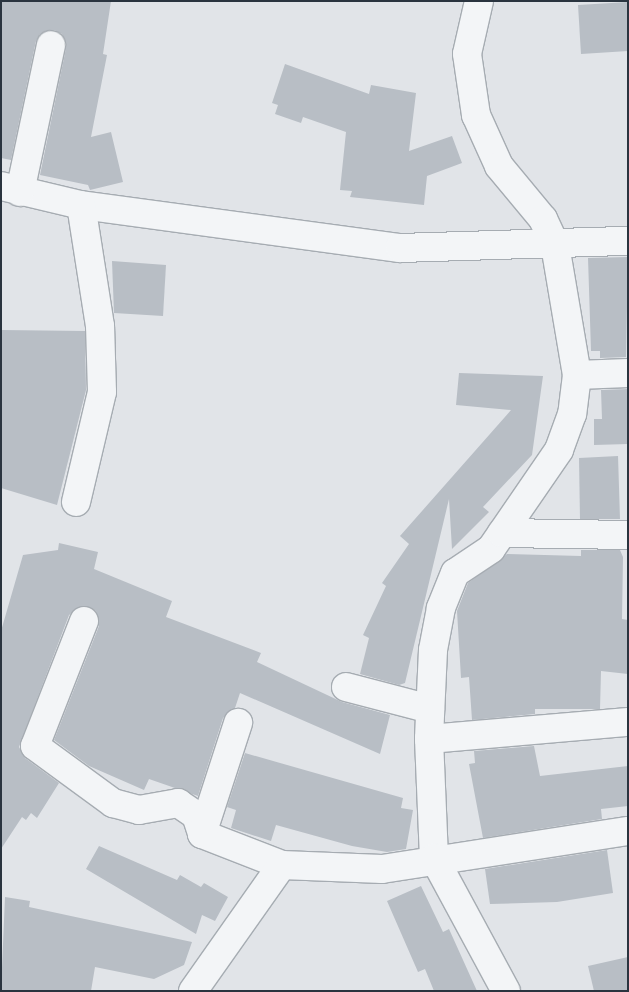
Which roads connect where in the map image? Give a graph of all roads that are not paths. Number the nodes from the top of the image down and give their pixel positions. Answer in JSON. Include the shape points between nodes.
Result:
{"nodes":[{"id":1,"x":479,"y":1,"type":"edge"},
{"id":2,"x":52,"y":45,"type":"dead end"},
{"id":3,"x":10,"y":189,"type":"edge"},
{"id":4,"x":81,"y":205,"type":"junction"},
{"id":5,"x":628,"y":241,"type":"edge"},
{"id":6,"x":555,"y":245,"type":"junction"},
{"id":7,"x":628,"y":373,"type":"edge"},
{"id":8,"x":577,"y":375,"type":"junction"},
{"id":9,"x":76,"y":502,"type":"dead end"},
{"id":10,"x":502,"y":533,"type":"junction"},
{"id":11,"x":628,"y":535,"type":"edge"},
{"id":12,"x":84,"y":621,"type":"dead end"},
{"id":13,"x":346,"y":687,"type":"dead end"},
{"id":14,"x":430,"y":709,"type":"junction"},
{"id":15,"x":628,"y":722,"type":"edge"},
{"id":16,"x":238,"y":723,"type":"dead end"},
{"id":17,"x":429,"y":739,"type":"junction"},
{"id":18,"x":628,"y":831,"type":"edge"},
{"id":19,"x":202,"y":834,"type":"junction"},
{"id":20,"x":434,"y":858,"type":"junction"},
{"id":21,"x":282,"y":865,"type":"junction"},
{"id":22,"x":193,"y":991,"type":"edge"},
{"id":23,"x":506,"y":991,"type":"edge"}],
"edges":[{"from":1,"to":6,"type":"street","via":[[467,54],[476,115],[499,166],[543,219]]},
{"from":2,"to":3,"type":"street"},
{"from":3,"to":4,"type":"street"},
{"from":4,"to":6,"type":"street","via":[[400,248]]},
{"from":4,"to":9,"type":"street","via":[[100,326],[102,392]]},
{"from":5,"to":6,"type":"street"},
{"from":6,"to":8,"type":"street"},
{"from":7,"to":8,"type":"street"},
{"from":8,"to":10,"type":"street","via":[[572,414],[558,450]]},
{"from":10,"to":11,"type":"street"},
{"from":10,"to":14,"type":"street","via":[[491,549],[455,573],[441,608],[433,650]]},
{"from":12,"to":19,"type":"street","via":[[35,746],[114,803],[139,810],[178,803],[196,816]]},
{"from":13,"to":14,"type":"street"},
{"from":14,"to":17,"type":"street"},
{"from":15,"to":17,"type":"street"},
{"from":16,"to":19,"type":"street"},
{"from":17,"to":20,"type":"street"},
{"from":18,"to":20,"type":"street"},
{"from":19,"to":21,"type":"street"},
{"from":20,"to":21,"type":"street","via":[[382,869]]},
{"from":20,"to":23,"type":"street"},
{"from":21,"to":22,"type":"street"}]}
